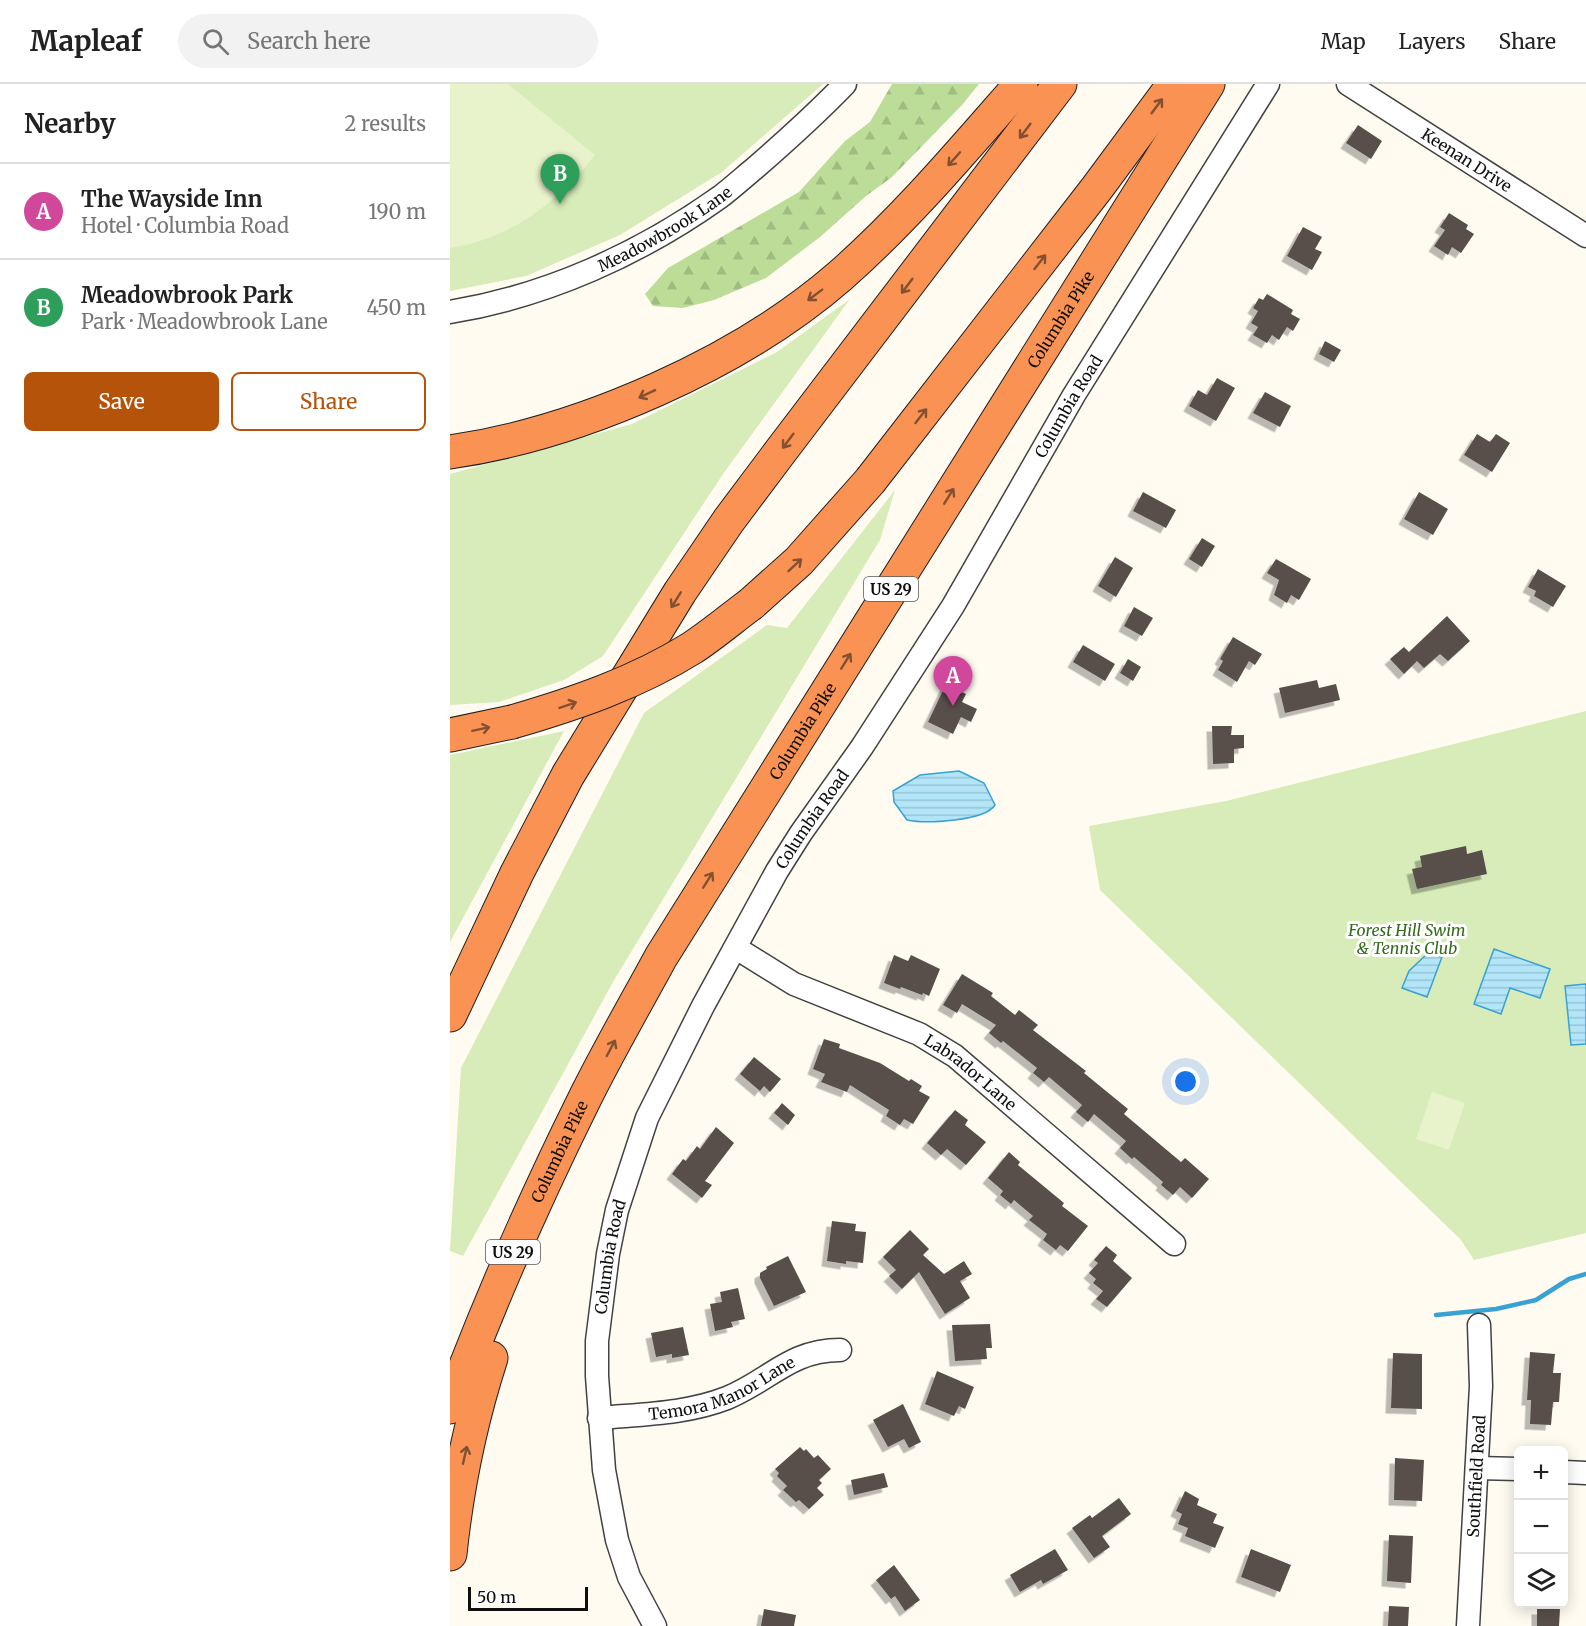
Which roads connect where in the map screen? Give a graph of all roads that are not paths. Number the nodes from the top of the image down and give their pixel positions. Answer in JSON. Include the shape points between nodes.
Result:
{"nodes":[{"id":1,"x":845,"y":84,"type":"edge"},
{"id":2,"x":1021,"y":84,"type":"edge"},
{"id":3,"x":1060,"y":84,"type":"edge"},
{"id":4,"x":1174,"y":84,"type":"edge"},
{"id":5,"x":1208,"y":84,"type":"edge"},
{"id":6,"x":1268,"y":84,"type":"edge"},
{"id":7,"x":1348,"y":84,"type":"edge"},
{"id":8,"x":1586,"y":236,"type":"edge"},
{"id":9,"x":450,"y":312,"type":"edge"},
{"id":10,"x":450,"y":452,"type":"edge"},
{"id":11,"x":450,"y":735,"type":"edge"},
{"id":12,"x":736,"y":948,"type":"junction"},
{"id":13,"x":450,"y":1015,"type":"edge"},
{"id":14,"x":584,"y":1100,"type":"junction"},
{"id":15,"x":1174,"y":1244,"type":"dead end"},
{"id":16,"x":1479,"y":1325,"type":"dead end"},
{"id":17,"x":840,"y":1350,"type":"dead end"},
{"id":18,"x":450,"y":1407,"type":"edge"},
{"id":19,"x":599,"y":1418,"type":"junction"},
{"id":20,"x":1477,"y":1468,"type":"junction"},
{"id":21,"x":1514,"y":1469,"type":"edge"},
{"id":22,"x":1568,"y":1472,"type":"edge"},
{"id":23,"x":1586,"y":1473,"type":"edge"},
{"id":24,"x":450,"y":1554,"type":"edge"},
{"id":25,"x":655,"y":1626,"type":"edge"},
{"id":26,"x":1468,"y":1626,"type":"edge"}],
"edges":[{"from":1,"to":9,"type":"street","name":"Meadowbrook Lane","via":[[773,153],[681,223],[579,275],[537,291]]},
{"from":2,"to":10,"type":"highway","one_way":true,"via":[[891,228],[838,277],[789,314],[704,366],[637,398],[576,421]]},
{"from":3,"to":13,"type":"highway","one_way":true,"via":[[729,520],[681,592],[568,775]]},
{"from":11,"to":4,"type":"highway","one_way":true,"bridge":true,"via":[[512,722],[606,691],[656,669],[751,604],[799,561],[870,481]]},
{"from":14,"to":5,"type":"highway","name":"Columbia Pike","number":"US 29","one_way":true,"via":[[660,957]]},
{"from":6,"to":12,"type":"street","name":"Columbia Road","via":[[1074,395],[953,606],[777,871]]},
{"from":7,"to":8,"type":"street","name":"Keenan Drive"},
{"from":12,"to":15,"type":"street","name":"Labrador Lane","via":[[794,984],[919,1034],[955,1056]]},
{"from":12,"to":19,"type":"street","name":"Columbia Road","via":[[647,1118],[617,1210],[597,1341]]},
{"from":14,"to":18,"type":"highway","name":"Columbia Pike","number":"US 29","via":[[481,1325]]},
{"from":24,"to":14,"type":"highway","one_way":true,"via":[[461,1471],[477,1400],[534,1230]]},
{"from":16,"to":20,"type":"street","name":"Southfield Road"},
{"from":17,"to":19,"type":"street","name":"Temora Manor Lane","via":[[807,1353],[755,1385],[697,1408]]},
{"from":19,"to":25,"type":"street","name":"Columbia Road","via":[[617,1540],[629,1577]]},
{"from":20,"to":21,"type":"street"},
{"from":20,"to":26,"type":"street","name":"Southfield Road"},
{"from":22,"to":23,"type":"street"}]}
